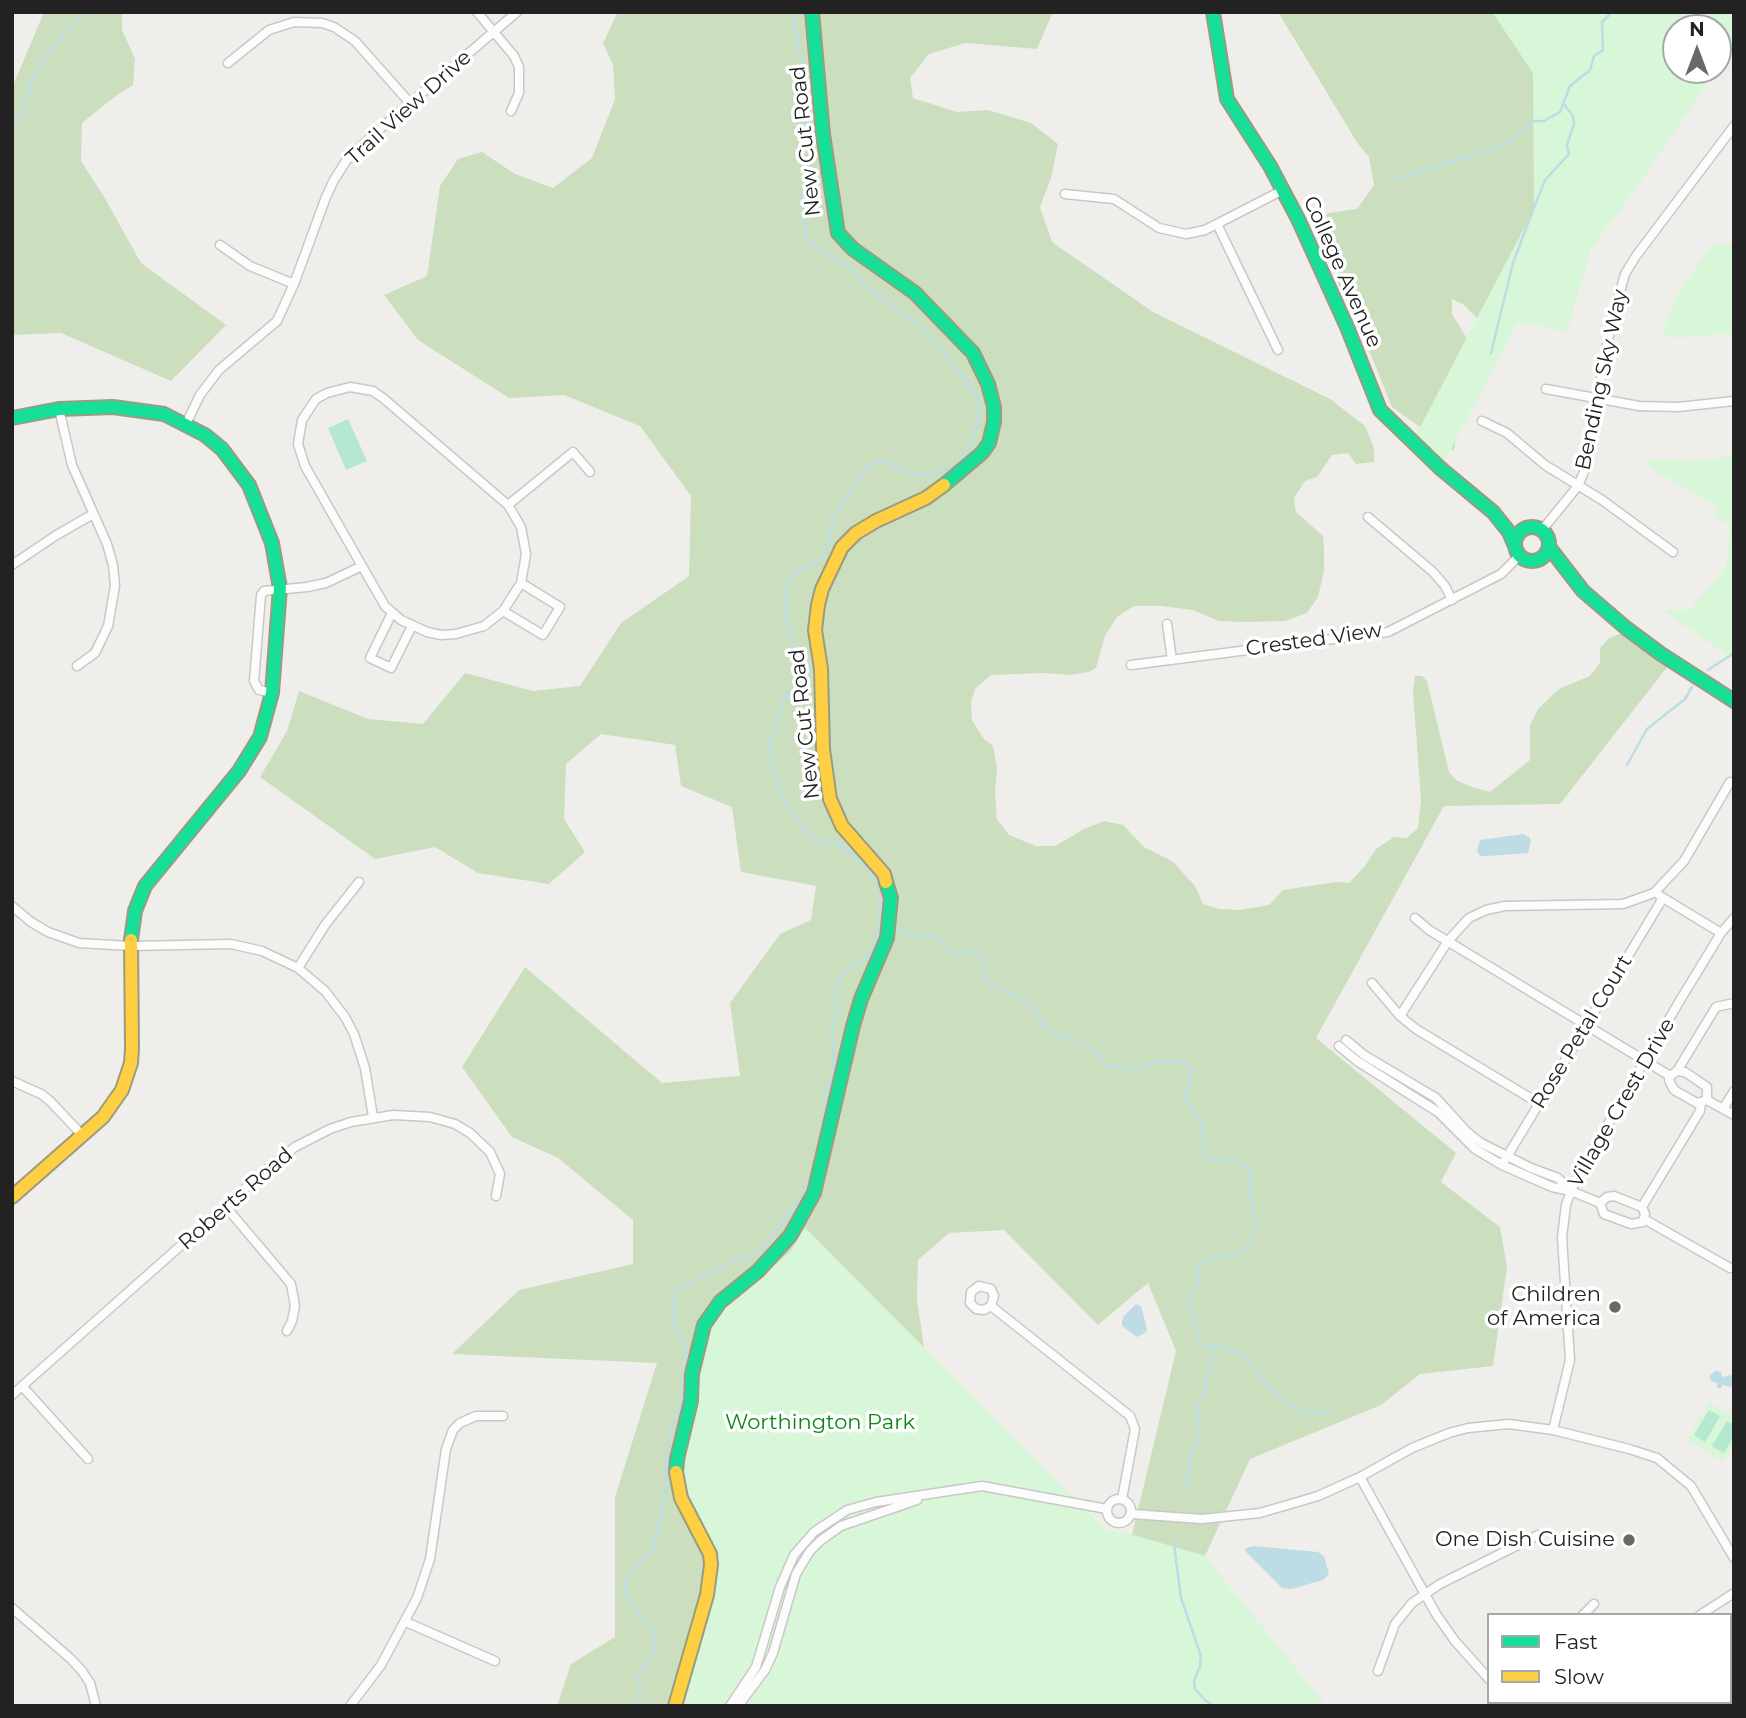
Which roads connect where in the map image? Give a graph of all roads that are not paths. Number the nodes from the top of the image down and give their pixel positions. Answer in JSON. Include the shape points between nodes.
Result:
{"nodes":[{"id":1,"x":477,"y":12,"type":"edge"},
{"id":2,"x":517,"y":12,"type":"edge"},
{"id":3,"x":812,"y":12,"type":"edge"},
{"id":4,"x":1213,"y":12,"type":"edge"},
{"id":5,"x":494,"y":32,"type":"junction"},
{"id":6,"x":228,"y":63,"type":"dead end"},
{"id":7,"x":410,"y":103,"type":"junction"},
{"id":8,"x":511,"y":111,"type":"dead end"},
{"id":9,"x":1734,"y":126,"type":"edge"},
{"id":10,"x":1283,"y":190,"type":"junction"},
{"id":11,"x":1065,"y":194,"type":"dead end"},
{"id":12,"x":1217,"y":224,"type":"junction"},
{"id":13,"x":220,"y":245,"type":"dead end"},
{"id":14,"x":294,"y":284,"type":"junction"},
{"id":15,"x":1274,"y":347,"type":"dead end"},
{"id":16,"x":1546,"y":389,"type":"dead end"},
{"id":17,"x":1598,"y":399,"type":"junction"},
{"id":18,"x":1734,"y":401,"type":"edge"},
{"id":19,"x":59,"y":409,"type":"junction"},
{"id":20,"x":12,"y":418,"type":"edge"},
{"id":21,"x":1482,"y":421,"type":"dead end"},
{"id":22,"x":186,"y":424,"type":"junction"},
{"id":23,"x":590,"y":472,"type":"dead end"},
{"id":24,"x":1578,"y":486,"type":"junction"},
{"id":25,"x":508,"y":505,"type":"junction"},
{"id":26,"x":1493,"y":512,"type":"junction"},
{"id":27,"x":93,"y":514,"type":"junction"},
{"id":28,"x":1368,"y":517,"type":"dead end"},
{"id":29,"x":1528,"y":527,"type":"junction"},
{"id":30,"x":1542,"y":530,"type":"junction"},
{"id":31,"x":1549,"y":547,"type":"junction"},
{"id":32,"x":1517,"y":550,"type":"junction"},
{"id":33,"x":1673,"y":552,"type":"dead end"},
{"id":34,"x":1537,"y":560,"type":"junction"},
{"id":35,"x":12,"y":565,"type":"edge"},
{"id":36,"x":362,"y":566,"type":"junction"},
{"id":37,"x":1568,"y":574,"type":"junction"},
{"id":38,"x":521,"y":583,"type":"junction"},
{"id":39,"x":280,"y":588,"type":"junction"},
{"id":40,"x":1452,"y":600,"type":"junction"},
{"id":41,"x":503,"y":611,"type":"junction"},
{"id":42,"x":391,"y":613,"type":"junction"},
{"id":43,"x":1167,"y":624,"type":"dead end"},
{"id":44,"x":412,"y":626,"type":"junction"},
{"id":45,"x":1172,"y":660,"type":"junction"},
{"id":46,"x":1131,"y":665,"type":"dead end"},
{"id":47,"x":77,"y":666,"type":"dead end"},
{"id":48,"x":272,"y":694,"type":"junction"},
{"id":49,"x":1734,"y":701,"type":"edge"},
{"id":50,"x":1730,"y":782,"type":"dead end"},
{"id":51,"x":359,"y":882,"type":"dead end"},
{"id":52,"x":1654,"y":893,"type":"junction"},
{"id":53,"x":1663,"y":898,"type":"junction"},
{"id":54,"x":12,"y":906,"type":"edge"},
{"id":55,"x":1415,"y":918,"type":"dead end"},
{"id":56,"x":1734,"y":918,"type":"edge"},
{"id":57,"x":1721,"y":933,"type":"junction"},
{"id":58,"x":1448,"y":942,"type":"junction"},
{"id":59,"x":130,"y":946,"type":"junction"},
{"id":60,"x":298,"y":968,"type":"junction"},
{"id":61,"x":1372,"y":983,"type":"dead end"},
{"id":62,"x":1734,"y":1003,"type":"edge"},
{"id":63,"x":1400,"y":1016,"type":"junction"},
{"id":64,"x":1586,"y":1026,"type":"junction"},
{"id":65,"x":1645,"y":1062,"type":"junction"},
{"id":66,"x":1673,"y":1074,"type":"junction"},
{"id":67,"x":12,"y":1081,"type":"edge"},
{"id":68,"x":1734,"y":1091,"type":"edge"},
{"id":69,"x":1704,"y":1101,"type":"junction"},
{"id":70,"x":1540,"y":1104,"type":"junction"},
{"id":71,"x":1723,"y":1108,"type":"junction"},
{"id":72,"x":1734,"y":1115,"type":"edge"},
{"id":73,"x":373,"y":1117,"type":"junction"},
{"id":74,"x":83,"y":1136,"type":"junction"},
{"id":75,"x":1507,"y":1157,"type":"junction"},
{"id":76,"x":1502,"y":1166,"type":"junction"},
{"id":77,"x":1571,"y":1191,"type":"junction"},
{"id":78,"x":496,"y":1196,"type":"dead end"},
{"id":79,"x":12,"y":1197,"type":"edge"},
{"id":80,"x":1600,"y":1203,"type":"junction"},
{"id":81,"x":226,"y":1207,"type":"junction"},
{"id":82,"x":1642,"y":1207,"type":"junction"},
{"id":83,"x":1644,"y":1219,"type":"junction"},
{"id":84,"x":1730,"y":1268,"type":"dead end"},
{"id":85,"x":992,"y":1306,"type":"dead end"},
{"id":86,"x":286,"y":1331,"type":"dead end"},
{"id":87,"x":22,"y":1386,"type":"junction"},
{"id":88,"x":12,"y":1395,"type":"edge"},
{"id":89,"x":503,"y":1416,"type":"dead end"},
{"id":90,"x":1553,"y":1430,"type":"junction"},
{"id":91,"x":88,"y":1459,"type":"dead end"},
{"id":92,"x":1360,"y":1477,"type":"junction"},
{"id":93,"x":940,"y":1492,"type":"junction"},
{"id":94,"x":1122,"y":1499,"type":"junction"},
{"id":95,"x":1107,"y":1509,"type":"junction"},
{"id":96,"x":1132,"y":1514,"type":"junction"},
{"id":97,"x":1538,"y":1535,"type":"dead end"},
{"id":98,"x":1734,"y":1558,"type":"edge"},
{"id":99,"x":1734,"y":1593,"type":"edge"},
{"id":100,"x":1423,"y":1594,"type":"junction"},
{"id":101,"x":1594,"y":1604,"type":"dead end"},
{"id":102,"x":12,"y":1608,"type":"edge"},
{"id":103,"x":1585,"y":1613,"type":"edge"},
{"id":104,"x":1703,"y":1613,"type":"edge"},
{"id":105,"x":406,"y":1622,"type":"junction"},
{"id":106,"x":495,"y":1661,"type":"dead end"},
{"id":107,"x":1378,"y":1671,"type":"dead end"},
{"id":108,"x":1487,"y":1677,"type":"edge"},
{"id":109,"x":96,"y":1706,"type":"edge"},
{"id":110,"x":350,"y":1706,"type":"edge"},
{"id":111,"x":675,"y":1706,"type":"edge"},
{"id":112,"x":730,"y":1706,"type":"edge"},
{"id":113,"x":738,"y":1706,"type":"edge"}],
"edges":[{"from":1,"to":5,"type":"street"},
{"from":2,"to":5,"type":"street","name":"Trail View Drive"},
{"from":3,"to":111,"type":"street","name":"New Cut Road","via":[[838,233],[853,250],[915,293],[973,353],[988,384],[994,422],[982,453],[955,476],[926,498],[856,533],[842,547],[818,605],[815,630],[830,799],[842,826],[884,874],[891,898],[887,938],[853,1026],[814,1193],[790,1236],[758,1271],[720,1302],[704,1325],[676,1475],[681,1498],[712,1565]]},
{"from":4,"to":10,"type":"street","name":"College Avenue","via":[[1227,99]]},
{"from":5,"to":7,"type":"street","name":"Trail View Drive"},
{"from":5,"to":8,"type":"street","via":[[519,68],[519,93]]},
{"from":6,"to":7,"type":"street","via":[[269,30],[294,22],[322,23],[355,41]]},
{"from":7,"to":14,"type":"street","name":"Trail View Drive","via":[[358,148],[334,180]]},
{"from":9,"to":17,"type":"street","name":"Bending Sky Way","via":[[1625,274]]},
{"from":10,"to":12,"type":"street"},
{"from":10,"to":26,"type":"street","name":"College Avenue","via":[[1380,410]]},
{"from":11,"to":12,"type":"street","via":[[1114,199],[1158,228],[1178,234],[1195,234]]},
{"from":12,"to":15,"type":"street"},
{"from":13,"to":14,"type":"street","via":[[250,266]]},
{"from":14,"to":22,"type":"street","name":"Trail View Drive","via":[[277,321],[209,381]]},
{"from":16,"to":17,"type":"street"},
{"from":17,"to":18,"type":"street","via":[[1678,407]]},
{"from":17,"to":24,"type":"street","name":"Bending Sky Way"},
{"from":19,"to":20,"type":"street"},
{"from":19,"to":22,"type":"street","via":[[140,409]]},
{"from":19,"to":27,"type":"street","via":[[72,465]]},
{"from":21,"to":24,"type":"street","via":[[1507,433]]},
{"from":22,"to":39,"type":"street","via":[[222,449],[249,485],[272,543]]},
{"from":23,"to":25,"type":"street","via":[[573,452]]},
{"from":24,"to":30,"type":"street","name":"Bending Sky Way"},
{"from":24,"to":33,"type":"street"},
{"from":25,"to":36,"type":"street","via":[[373,391],[351,387],[327,393],[316,399],[302,420],[300,456]]},
{"from":25,"to":38,"type":"street","via":[[524,539]]},
{"from":26,"to":29,"type":"street","name":"College Avenue"},
{"from":26,"to":32,"type":"street","name":"College Avenue"},
{"from":27,"to":35,"type":"street"},
{"from":27,"to":47,"type":"street","via":[[107,544],[115,586],[108,626],[95,653]]},
{"from":28,"to":40,"type":"street","via":[[1433,572]]},
{"from":29,"to":30,"type":"street","name":"College Avenue"},
{"from":29,"to":32,"type":"street","via":[[1516,536]]},
{"from":30,"to":31,"type":"street"},
{"from":31,"to":34,"type":"street"},
{"from":31,"to":37,"type":"street"},
{"from":32,"to":34,"type":"street","via":[[1531,561]]},
{"from":32,"to":40,"type":"street","name":"Crested View","via":[[1501,574]]},
{"from":34,"to":37,"type":"street"},
{"from":36,"to":39,"type":"street","via":[[326,583]]},
{"from":36,"to":42,"type":"street"},
{"from":37,"to":49,"type":"street","via":[[1626,628]]},
{"from":38,"to":41,"type":"street"},
{"from":38,"to":41,"type":"street","via":[[560,607],[543,635]]},
{"from":39,"to":48,"type":"street"},
{"from":39,"to":48,"type":"street","via":[[261,595],[254,681],[259,690]]},
{"from":40,"to":45,"type":"street","name":"Crested View","via":[[1388,632]]},
{"from":41,"to":44,"type":"street","via":[[484,626],[456,634],[441,635]]},
{"from":42,"to":44,"type":"street"},
{"from":42,"to":44,"type":"street","via":[[370,658],[391,668]]},
{"from":43,"to":45,"type":"street"},
{"from":45,"to":46,"type":"street","name":"Crested View"},
{"from":48,"to":59,"type":"street","via":[[251,754],[145,886],[135,911]]},
{"from":50,"to":52,"type":"street","via":[[1684,861]]},
{"from":51,"to":60,"type":"street"},
{"from":52,"to":53,"type":"street"},
{"from":52,"to":58,"type":"street","via":[[1606,906],[1486,910],[1469,918]]},
{"from":53,"to":57,"type":"street"},
{"from":53,"to":64,"type":"street","name":"Rose Petal Court"},
{"from":54,"to":59,"type":"street","via":[[31,922],[64,938]]},
{"from":55,"to":58,"type":"street"},
{"from":56,"to":57,"type":"street","name":"Village Crest Drive"},
{"from":57,"to":65,"type":"street","name":"Village Crest Drive"},
{"from":58,"to":63,"type":"street"},
{"from":58,"to":64,"type":"street"},
{"from":59,"to":60,"type":"street","via":[[231,944],[262,951]]},
{"from":59,"to":74,"type":"street","via":[[132,1048],[127,1077],[114,1103]]},
{"from":60,"to":73,"type":"street","via":[[325,991],[354,1034]]},
{"from":61,"to":63,"type":"street"},
{"from":62,"to":66,"type":"street","via":[[1716,1007]]},
{"from":63,"to":70,"type":"street"},
{"from":64,"to":65,"type":"street"},
{"from":64,"to":70,"type":"street","name":"Rose Petal Court"},
{"from":65,"to":66,"type":"street"},
{"from":65,"to":77,"type":"street","name":"Village Crest Drive"},
{"from":66,"to":69,"type":"street","via":[[1669,1084],[1674,1090],[1693,1102]]},
{"from":66,"to":69,"type":"street","via":[[1685,1072],[1707,1087]]},
{"from":67,"to":74,"type":"street","via":[[41,1094]]},
{"from":68,"to":71,"type":"street"},
{"from":69,"to":71,"type":"street"},
{"from":69,"to":82,"type":"street"},
{"from":70,"to":75,"type":"street","name":"Rose Petal Court"},
{"from":71,"to":72,"type":"street"},
{"from":73,"to":78,"type":"street","name":"Roberts Road","via":[[430,1116],[470,1133],[496,1164],[500,1180]]},
{"from":73,"to":81,"type":"street","name":"Roberts Road","via":[[330,1129],[295,1147]]},
{"from":74,"to":79,"type":"street"},
{"from":75,"to":76,"type":"street","name":"Rose Petal Court"},
{"from":75,"to":76,"type":"street","via":[[1481,1143],[1436,1098],[1343,1043],[1357,1061],[1438,1112],[1475,1150]]},
{"from":75,"to":77,"type":"street","via":[[1558,1178]]},
{"from":76,"to":77,"type":"street"},
{"from":77,"to":80,"type":"street"},
{"from":77,"to":90,"type":"street","name":"Village Crest Drive","via":[[1562,1237],[1570,1360]]},
{"from":80,"to":82,"type":"street","via":[[1614,1196]]},
{"from":80,"to":83,"type":"street","via":[[1604,1213],[1619,1220],[1636,1225]]},
{"from":81,"to":86,"type":"street","via":[[291,1284],[295,1306]]},
{"from":81,"to":87,"type":"street","name":"Roberts Road"},
{"from":82,"to":83,"type":"street"},
{"from":83,"to":84,"type":"street"},
{"from":85,"to":94,"type":"street","via":[[1130,1416],[1135,1429]]},
{"from":87,"to":88,"type":"street","name":"Roberts Road"},
{"from":87,"to":91,"type":"street"},
{"from":89,"to":105,"type":"street","via":[[469,1418],[448,1440],[430,1559]]},
{"from":90,"to":92,"type":"street","via":[[1509,1424],[1468,1428],[1427,1441]]},
{"from":90,"to":98,"type":"street","via":[[1657,1458],[1691,1486]]},
{"from":92,"to":96,"type":"street","via":[[1318,1496],[1260,1513],[1202,1519]]},
{"from":92,"to":100,"type":"street"},
{"from":93,"to":95,"type":"street","via":[[982,1486]]},
{"from":93,"to":112,"type":"street","via":[[847,1510],[806,1540],[780,1587],[756,1667]]},
{"from":93,"to":113,"type":"street","via":[[841,1526],[820,1541],[796,1574],[765,1670]]},
{"from":94,"to":95,"type":"street","via":[[1113,1500]]},
{"from":94,"to":96,"type":"street"},
{"from":95,"to":96,"type":"street","via":[[1110,1519],[1118,1523]]},
{"from":97,"to":100,"type":"street"},
{"from":99,"to":104,"type":"street"},
{"from":100,"to":107,"type":"street","via":[[1395,1624]]},
{"from":100,"to":108,"type":"street","via":[[1455,1642]]},
{"from":101,"to":103,"type":"street"},
{"from":102,"to":109,"type":"street","via":[[72,1659],[90,1682]]},
{"from":105,"to":106,"type":"street"},
{"from":105,"to":110,"type":"street","via":[[371,1681]]}]}
